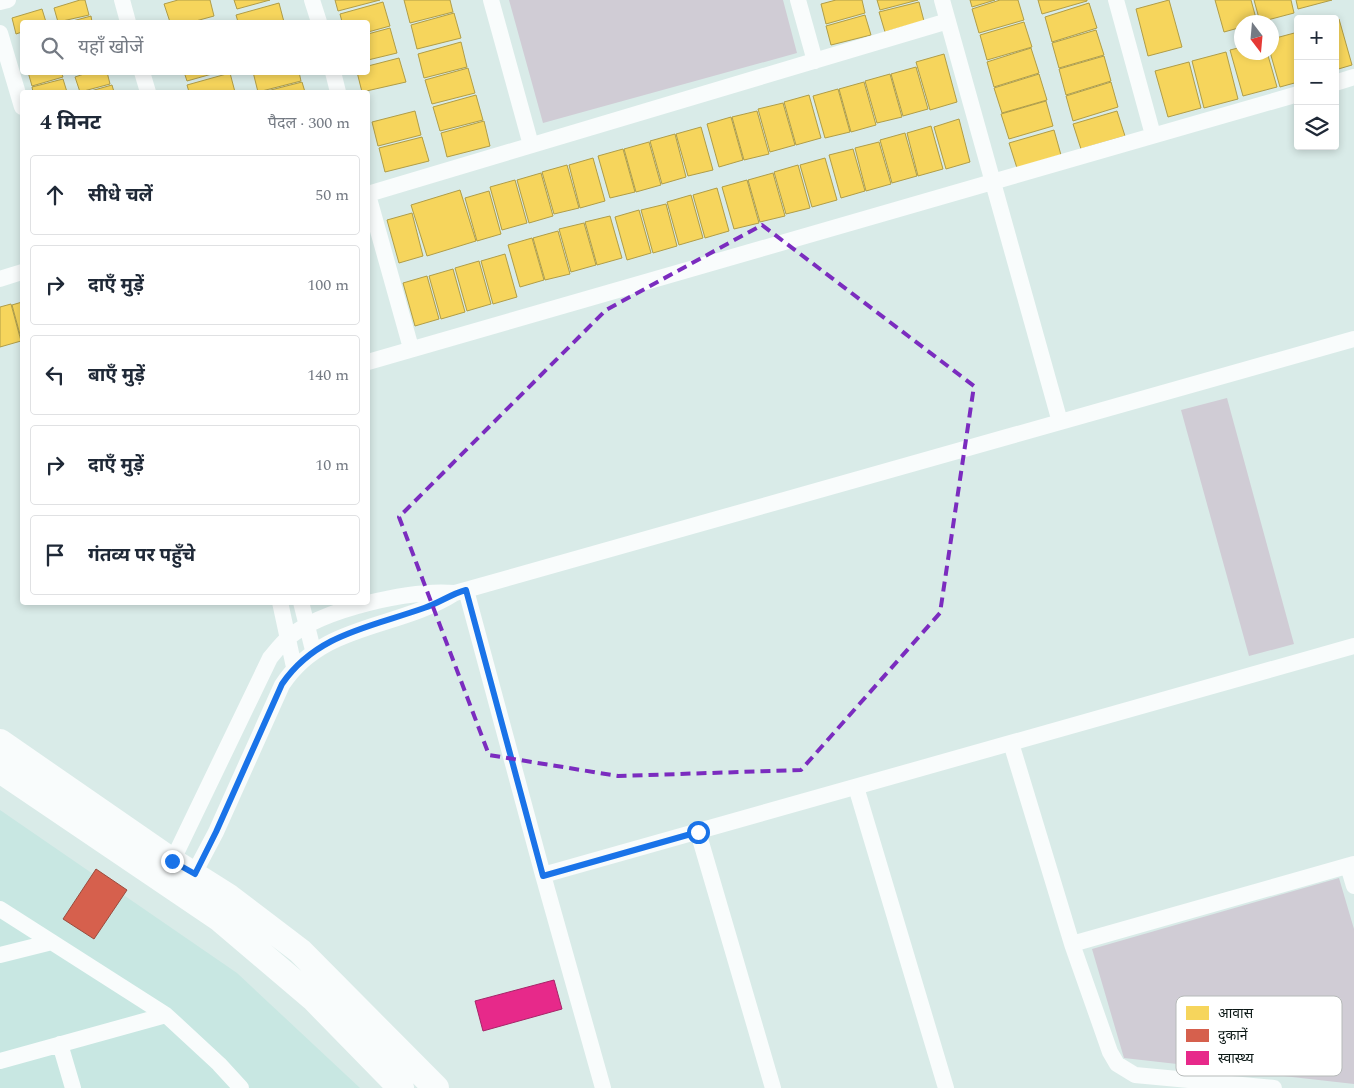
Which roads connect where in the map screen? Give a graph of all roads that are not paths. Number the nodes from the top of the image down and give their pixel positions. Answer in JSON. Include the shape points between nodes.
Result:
{"nodes":[{"id":1,"x":8,"y":0,"type":"edge"},
{"id":2,"x":122,"y":0,"type":"edge"},
{"id":3,"x":312,"y":0,"type":"edge"},
{"id":4,"x":491,"y":0,"type":"edge"},
{"id":5,"x":798,"y":0,"type":"edge"},
{"id":6,"x":942,"y":0,"type":"edge"},
{"id":7,"x":1116,"y":0,"type":"edge"},
{"id":8,"x":0,"y":2,"type":"edge"},
{"id":9,"x":127,"y":20,"type":"edge"},
{"id":10,"x":318,"y":20,"type":"edge"},
{"id":11,"x":948,"y":21,"type":"junction"},
{"id":12,"x":0,"y":33,"type":"edge"},
{"id":13,"x":815,"y":60,"type":"junction"},
{"id":14,"x":143,"y":75,"type":"edge"},
{"id":15,"x":334,"y":75,"type":"edge"},
{"id":16,"x":1354,"y":78,"type":"edge"},
{"id":17,"x":7,"y":82,"type":"edge"},
{"id":18,"x":1339,"y":82,"type":"edge"},
{"id":19,"x":147,"y":90,"type":"edge"},
{"id":20,"x":338,"y":90,"type":"edge"},
{"id":21,"x":1294,"y":95,"type":"edge"},
{"id":22,"x":20,"y":104,"type":"edge"},
{"id":23,"x":1153,"y":135,"type":"junction"},
{"id":24,"x":531,"y":145,"type":"junction"},
{"id":25,"x":992,"y":181,"type":"junction"},
{"id":26,"x":370,"y":193,"type":"edge"},
{"id":27,"x":370,"y":201,"type":"edge"},
{"id":28,"x":20,"y":273,"type":"edge"},
{"id":29,"x":0,"y":279,"type":"edge"},
{"id":30,"x":1354,"y":338,"type":"edge"},
{"id":31,"x":411,"y":348,"type":"junction"},
{"id":32,"x":370,"y":361,"type":"edge"},
{"id":33,"x":1060,"y":422,"type":"junction"},
{"id":34,"x":461,"y":591,"type":"junction"},
{"id":35,"x":370,"y":604,"type":"edge"},
{"id":36,"x":281,"y":605,"type":"edge"},
{"id":37,"x":302,"y":605,"type":"edge"},
{"id":38,"x":366,"y":605,"type":"edge"},
{"id":39,"x":307,"y":626,"type":"junction"},
{"id":40,"x":289,"y":637,"type":"junction"},
{"id":41,"x":1354,"y":646,"type":"edge"},
{"id":42,"x":313,"y":650,"type":"junction"},
{"id":43,"x":294,"y":667,"type":"junction"},
{"id":44,"x":0,"y":742,"type":"edge"},
{"id":45,"x":1011,"y":743,"type":"junction"},
{"id":46,"x":0,"y":770,"type":"edge"},
{"id":47,"x":856,"y":787,"type":"junction"},
{"id":48,"x":698,"y":832,"type":"junction"},
{"id":49,"x":1351,"y":865,"type":"edge"},
{"id":50,"x":543,"y":876,"type":"junction"},
{"id":51,"x":178,"y":877,"type":"junction"},
{"id":52,"x":1354,"y":886,"type":"edge"},
{"id":53,"x":0,"y":909,"type":"edge"},
{"id":54,"x":52,"y":942,"type":"junction"},
{"id":55,"x":1072,"y":944,"type":"junction"},
{"id":56,"x":0,"y":955,"type":"edge"},
{"id":57,"x":166,"y":1015,"type":"junction"},
{"id":58,"x":60,"y":1044,"type":"junction"},
{"id":59,"x":0,"y":1061,"type":"edge"},
{"id":60,"x":73,"y":1088,"type":"edge"},
{"id":61,"x":241,"y":1088,"type":"edge"},
{"id":62,"x":401,"y":1088,"type":"edge"},
{"id":63,"x":436,"y":1088,"type":"edge"},
{"id":64,"x":603,"y":1088,"type":"edge"},
{"id":65,"x":773,"y":1088,"type":"edge"},
{"id":66,"x":946,"y":1088,"type":"edge"},
{"id":67,"x":1274,"y":1088,"type":"edge"}],
"edges":[{"from":1,"to":8,"type":"street"},
{"from":2,"to":9,"type":"street"},
{"from":3,"to":10,"type":"street"},
{"from":4,"to":24,"type":"street"},
{"from":5,"to":13,"type":"street"},
{"from":6,"to":11,"type":"street"},
{"from":7,"to":23,"type":"street"},
{"from":11,"to":13,"type":"street"},
{"from":11,"to":25,"type":"street"},
{"from":12,"to":17,"type":"street"},
{"from":13,"to":24,"type":"street"},
{"from":14,"to":19,"type":"street"},
{"from":15,"to":20,"type":"street"},
{"from":16,"to":18,"type":"street"},
{"from":17,"to":22,"type":"street"},
{"from":21,"to":23,"type":"street"},
{"from":23,"to":25,"type":"street"},
{"from":24,"to":26,"type":"street"},
{"from":25,"to":31,"type":"street"},
{"from":25,"to":33,"type":"street"},
{"from":27,"to":31,"type":"street"},
{"from":28,"to":29,"type":"street"},
{"from":30,"to":33,"type":"street"},
{"from":31,"to":32,"type":"street"},
{"from":33,"to":34,"type":"street"},
{"from":34,"to":35,"type":"street","via":[[404,595]]},
{"from":34,"to":42,"type":"street","via":[[439,603],[336,638]]},
{"from":34,"to":50,"type":"street"},
{"from":36,"to":40,"type":"street"},
{"from":37,"to":39,"type":"street"},
{"from":38,"to":39,"type":"street"},
{"from":39,"to":40,"type":"street"},
{"from":39,"to":42,"type":"street"},
{"from":40,"to":43,"type":"street"},
{"from":40,"to":51,"type":"street","via":[[270,658]]},
{"from":41,"to":45,"type":"street"},
{"from":42,"to":43,"type":"street"},
{"from":43,"to":51,"type":"street","via":[[282,684],[220,824]]},
{"from":44,"to":51,"type":"main road"},
{"from":45,"to":47,"type":"street"},
{"from":45,"to":55,"type":"street"},
{"from":46,"to":51,"type":"main road"},
{"from":47,"to":48,"type":"street"},
{"from":47,"to":66,"type":"street"},
{"from":48,"to":50,"type":"street"},
{"from":48,"to":65,"type":"street"},
{"from":49,"to":52,"type":"street"},
{"from":49,"to":55,"type":"street"},
{"from":50,"to":64,"type":"street"},
{"from":51,"to":62,"type":"main road","via":[[220,919],[314,998]]},
{"from":51,"to":63,"type":"main road","via":[[300,951]]},
{"from":53,"to":54,"type":"street"},
{"from":54,"to":56,"type":"street"},
{"from":54,"to":57,"type":"street"},
{"from":55,"to":67,"type":"street","via":[[1110,1052],[1126,1072],[1134,1076]]},
{"from":57,"to":58,"type":"street"},
{"from":57,"to":61,"type":"street"},
{"from":58,"to":59,"type":"street"},
{"from":58,"to":60,"type":"street"}]}
